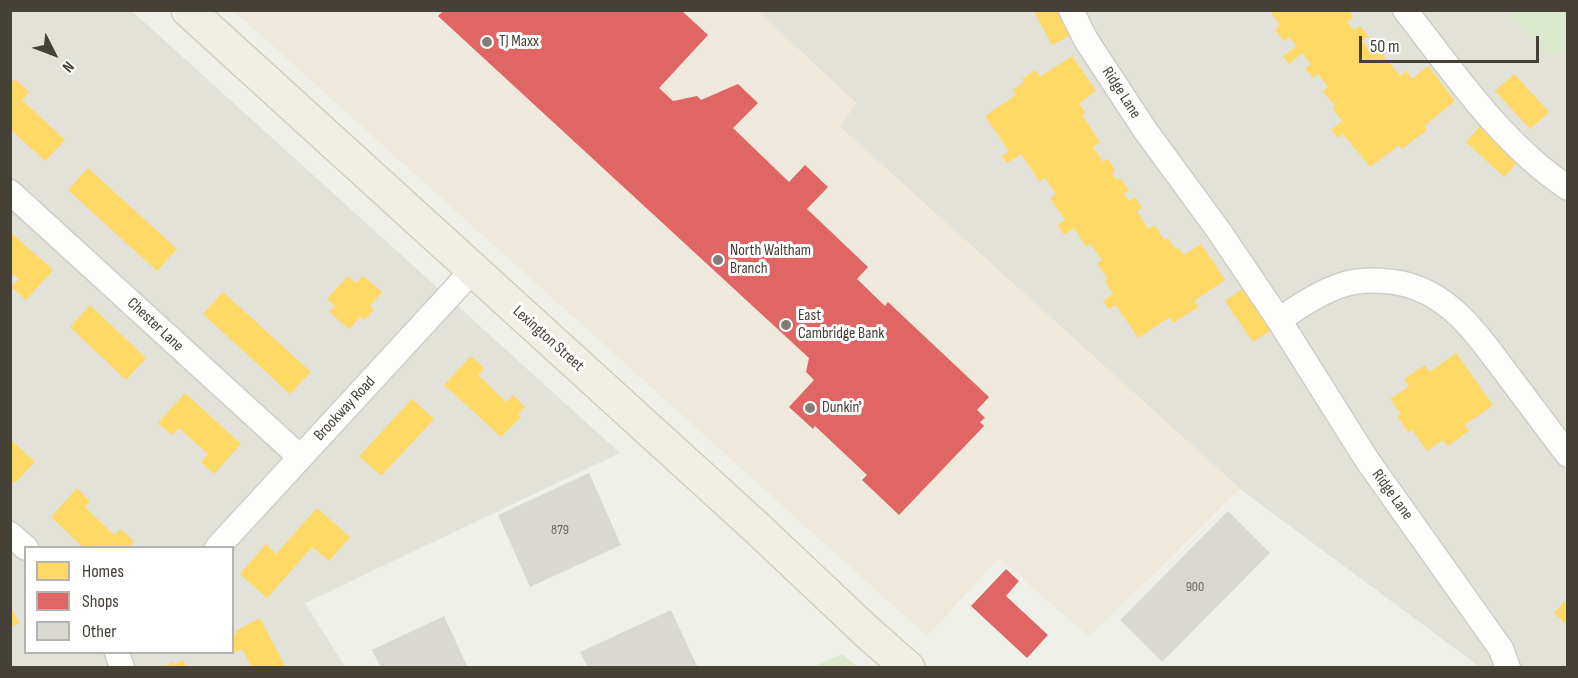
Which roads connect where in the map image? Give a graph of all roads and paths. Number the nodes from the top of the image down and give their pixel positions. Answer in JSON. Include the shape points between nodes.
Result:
{"nodes":[{"id":1,"x":188,"y":10,"type":"edge"},
{"id":2,"x":1071,"y":10,"type":"edge"},
{"id":3,"x":1405,"y":10,"type":"edge"},
{"id":4,"x":1568,"y":188,"type":"edge"},
{"id":5,"x":10,"y":192,"type":"edge"},
{"id":6,"x":472,"y":271,"type":"junction"},
{"id":7,"x":1279,"y":320,"type":"junction"},
{"id":8,"x":1568,"y":455,"type":"edge"},
{"id":9,"x":300,"y":457,"type":"junction"},
{"id":10,"x":10,"y":534,"type":"edge"},
{"id":11,"x":24,"y":546,"type":"edge"},
{"id":12,"x":219,"y":546,"type":"edge"},
{"id":13,"x":908,"y":668,"type":"edge"},
{"id":14,"x":1508,"y":668,"type":"edge"}],
"edges":[{"from":1,"to":6,"type":"main road","name":"Lexington Street"},
{"from":2,"to":7,"type":"street","name":"Ridge Lane","via":[[1145,130]]},
{"from":3,"to":4,"type":"street","via":[[1513,143]]},
{"from":5,"to":9,"type":"street","name":"Chester Lane"},
{"from":6,"to":9,"type":"street","name":"Brookway Road"},
{"from":6,"to":13,"type":"main road","name":"Lexington Street"},
{"from":7,"to":8,"type":"street","via":[[1341,285],[1372,280],[1402,282],[1428,292],[1455,310],[1476,332]]},
{"from":7,"to":14,"type":"street","name":"Ridge Lane","via":[[1367,460],[1501,649]]},
{"from":9,"to":12,"type":"street","name":"Brookway Road"},
{"from":10,"to":11,"type":"street"}]}
